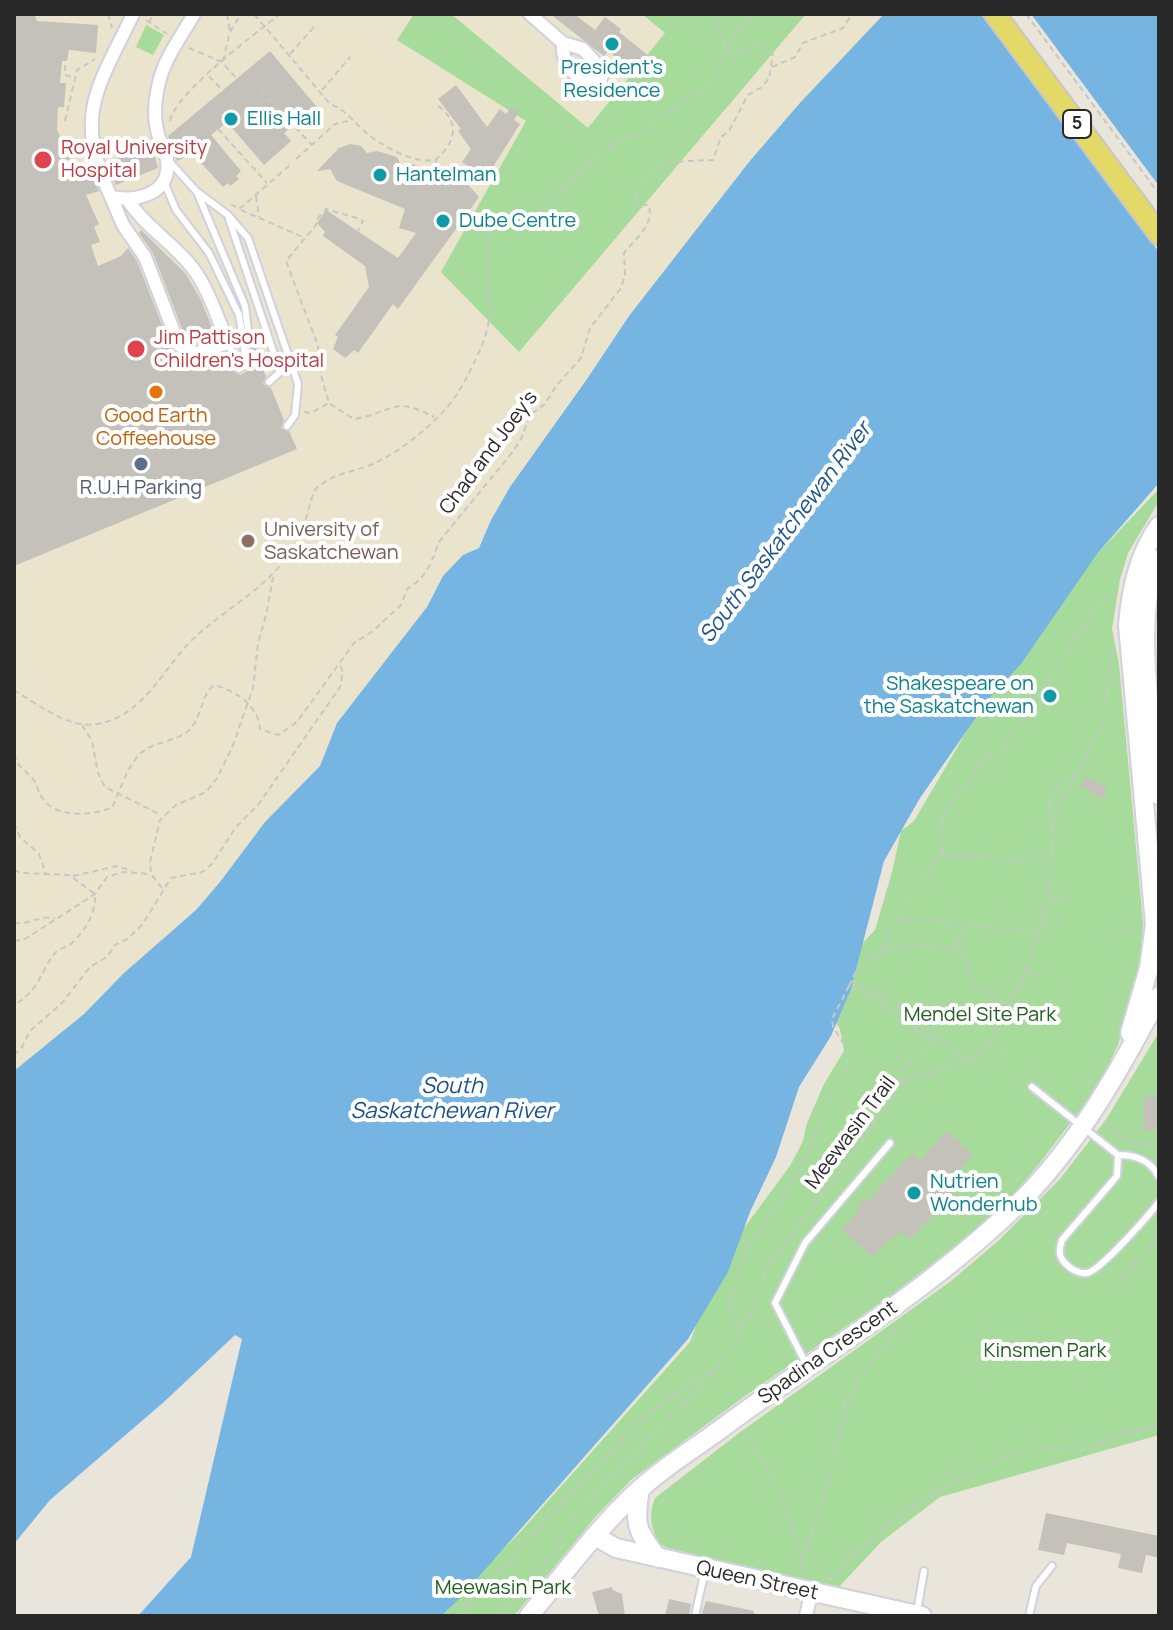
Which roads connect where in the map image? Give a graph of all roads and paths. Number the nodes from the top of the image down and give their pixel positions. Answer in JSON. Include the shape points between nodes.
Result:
{"nodes":[{"id":1,"x":108,"y":14,"type":"edge"},
{"id":2,"x":153,"y":14,"type":"edge"},
{"id":3,"x":194,"y":14,"type":"edge"},
{"id":4,"x":227,"y":14,"type":"edge"},
{"id":5,"x":241,"y":14,"type":"edge"},
{"id":6,"x":254,"y":14,"type":"edge"},
{"id":7,"x":280,"y":14,"type":"edge"},
{"id":8,"x":530,"y":14,"type":"edge"},
{"id":9,"x":711,"y":14,"type":"edge"},
{"id":10,"x":751,"y":14,"type":"edge"},
{"id":11,"x":852,"y":14,"type":"edge"},
{"id":12,"x":995,"y":14,"type":"edge"},
{"id":13,"x":1012,"y":14,"type":"edge"},
{"id":14,"x":1026,"y":14,"type":"edge"},
{"id":15,"x":139,"y":17,"type":"edge"},
{"id":16,"x":118,"y":23,"type":"dead end"},
{"id":17,"x":149,"y":23,"type":"junction"},
{"id":18,"x":264,"y":26,"type":"junction"},
{"id":19,"x":314,"y":27,"type":"dead end"},
{"id":20,"x":230,"y":32,"type":"junction"},
{"id":21,"x":563,"y":43,"type":"dead end"},
{"id":22,"x":182,"y":44,"type":"junction"},
{"id":23,"x":728,"y":52,"type":"junction"},
{"id":24,"x":101,"y":53,"type":"dead end"},
{"id":25,"x":289,"y":55,"type":"junction"},
{"id":26,"x":350,"y":57,"type":"dead end"},
{"id":27,"x":222,"y":62,"type":"junction"},
{"id":28,"x":65,"y":65,"type":"dead end"},
{"id":29,"x":771,"y":68,"type":"junction"},
{"id":30,"x":208,"y":75,"type":"junction"},
{"id":31,"x":75,"y":77,"type":"junction"},
{"id":32,"x":237,"y":79,"type":"dead end"},
{"id":33,"x":222,"y":90,"type":"dead end"},
{"id":34,"x":261,"y":91,"type":"dead end"},
{"id":35,"x":321,"y":92,"type":"junction"},
{"id":36,"x":437,"y":105,"type":"dead end"},
{"id":37,"x":62,"y":108,"type":"dead end"},
{"id":38,"x":70,"y":108,"type":"junction"},
{"id":39,"x":352,"y":120,"type":"junction"},
{"id":40,"x":65,"y":121,"type":"dead end"},
{"id":41,"x":169,"y":125,"type":"dead end"},
{"id":42,"x":218,"y":129,"type":"dead end"},
{"id":43,"x":312,"y":145,"type":"junction"},
{"id":44,"x":167,"y":159,"type":"junction"},
{"id":45,"x":296,"y":159,"type":"dead end"},
{"id":46,"x":435,"y":160,"type":"junction"},
{"id":47,"x":291,"y":164,"type":"dead end"},
{"id":48,"x":441,"y":173,"type":"dead end"},
{"id":49,"x":164,"y":182,"type":"junction"},
{"id":50,"x":268,"y":184,"type":"junction"},
{"id":51,"x":196,"y":191,"type":"junction"},
{"id":52,"x":1159,"y":194,"type":"edge"},
{"id":53,"x":256,"y":195,"type":"junction"},
{"id":54,"x":111,"y":197,"type":"junction"},
{"id":55,"x":128,"y":200,"type":"junction"},
{"id":56,"x":230,"y":203,"type":"dead end"},
{"id":57,"x":239,"y":209,"type":"junction"},
{"id":58,"x":1159,"y":212,"type":"edge"},
{"id":59,"x":228,"y":215,"type":"junction"},
{"id":60,"x":259,"y":217,"type":"junction"},
{"id":61,"x":358,"y":231,"type":"dead end"},
{"id":62,"x":1159,"y":234,"type":"edge"},
{"id":63,"x":306,"y":238,"type":"junction"},
{"id":64,"x":249,"y":338,"type":"dead end"},
{"id":65,"x":228,"y":343,"type":"junction"},
{"id":66,"x":247,"y":366,"type":"dead end"},
{"id":67,"x":239,"y":369,"type":"dead end"},
{"id":68,"x":269,"y":382,"type":"dead end"},
{"id":69,"x":329,"y":403,"type":"junction"},
{"id":70,"x":295,"y":410,"type":"junction"},
{"id":71,"x":435,"y":418,"type":"junction"},
{"id":72,"x":287,"y":426,"type":"dead end"},
{"id":73,"x":1159,"y":526,"type":"edge"},
{"id":74,"x":1159,"y":559,"type":"edge"},
{"id":75,"x":273,"y":575,"type":"junction"},
{"id":76,"x":1120,"y":595,"type":"dead end"},
{"id":77,"x":1113,"y":646,"type":"dead end"},
{"id":78,"x":338,"y":662,"type":"junction"},
{"id":79,"x":14,"y":690,"type":"edge"},
{"id":80,"x":249,"y":702,"type":"junction"},
{"id":81,"x":81,"y":724,"type":"junction"},
{"id":82,"x":14,"y":754,"type":"edge"},
{"id":83,"x":1078,"y":771,"type":"junction"},
{"id":84,"x":118,"y":795,"type":"junction"},
{"id":85,"x":1159,"y":795,"type":"edge"},
{"id":86,"x":162,"y":816,"type":"junction"},
{"id":87,"x":14,"y":823,"type":"edge"},
{"id":88,"x":1050,"y":831,"type":"junction"},
{"id":89,"x":942,"y":854,"type":"junction"},
{"id":90,"x":1051,"y":858,"type":"junction"},
{"id":91,"x":14,"y":870,"type":"edge"},
{"id":92,"x":137,"y":873,"type":"junction"},
{"id":93,"x":46,"y":874,"type":"junction"},
{"id":94,"x":151,"y":874,"type":"junction"},
{"id":95,"x":71,"y":876,"type":"junction"},
{"id":96,"x":163,"y":889,"type":"junction"},
{"id":97,"x":95,"y":894,"type":"junction"},
{"id":98,"x":1048,"y":896,"type":"junction"},
{"id":99,"x":1066,"y":899,"type":"dead end"},
{"id":100,"x":1153,"y":908,"type":"junction"},
{"id":101,"x":1043,"y":917,"type":"junction"},
{"id":102,"x":55,"y":918,"type":"junction"},
{"id":103,"x":895,"y":920,"type":"junction"},
{"id":104,"x":1062,"y":922,"type":"dead end"},
{"id":105,"x":14,"y":923,"type":"edge"},
{"id":106,"x":970,"y":924,"type":"junction"},
{"id":107,"x":1039,"y":933,"type":"junction"},
{"id":108,"x":1118,"y":933,"type":"dead end"},
{"id":109,"x":14,"y":941,"type":"edge"},
{"id":110,"x":1159,"y":944,"type":"edge"},
{"id":111,"x":958,"y":945,"type":"junction"},
{"id":112,"x":880,"y":951,"type":"junction"},
{"id":113,"x":1149,"y":968,"type":"junction"},
{"id":114,"x":1025,"y":969,"type":"junction"},
{"id":115,"x":1044,"y":978,"type":"dead end"},
{"id":116,"x":852,"y":981,"type":"junction"},
{"id":117,"x":849,"y":986,"type":"junction"},
{"id":118,"x":1159,"y":996,"type":"edge"},
{"id":119,"x":14,"y":1005,"type":"edge"},
{"id":120,"x":1010,"y":1005,"type":"junction"},
{"id":121,"x":1026,"y":1013,"type":"dead end"},
{"id":122,"x":936,"y":1039,"type":"junction"},
{"id":123,"x":932,"y":1042,"type":"junction"},
{"id":124,"x":990,"y":1042,"type":"junction"},
{"id":125,"x":1005,"y":1051,"type":"dead end"},
{"id":126,"x":14,"y":1055,"type":"edge"},
{"id":127,"x":968,"y":1063,"type":"junction"},
{"id":128,"x":1115,"y":1079,"type":"junction"},
{"id":129,"x":902,"y":1082,"type":"junction"},
{"id":130,"x":1032,"y":1087,"type":"dead end"},
{"id":131,"x":1088,"y":1129,"type":"junction"},
{"id":132,"x":890,"y":1143,"type":"dead end"},
{"id":133,"x":1159,"y":1144,"type":"edge"},
{"id":134,"x":1118,"y":1155,"type":"junction"},
{"id":135,"x":1159,"y":1177,"type":"edge"},
{"id":136,"x":1159,"y":1202,"type":"edge"},
{"id":137,"x":1159,"y":1238,"type":"edge"},
{"id":138,"x":1120,"y":1279,"type":"dead end"},
{"id":139,"x":899,"y":1322,"type":"dead end"},
{"id":140,"x":742,"y":1330,"type":"junction"},
{"id":141,"x":722,"y":1363,"type":"junction"},
{"id":142,"x":808,"y":1367,"type":"junction"},
{"id":143,"x":1159,"y":1426,"type":"edge"},
{"id":144,"x":741,"y":1428,"type":"dead end"},
{"id":145,"x":640,"y":1489,"type":"junction"},
{"id":146,"x":595,"y":1536,"type":"junction"},
{"id":147,"x":658,"y":1558,"type":"junction"},
{"id":148,"x":803,"y":1562,"type":"junction"},
{"id":149,"x":1052,"y":1566,"type":"dead end"},
{"id":150,"x":705,"y":1570,"type":"junction"},
{"id":151,"x":924,"y":1571,"type":"dead end"},
{"id":152,"x":830,"y":1580,"type":"dead end"},
{"id":153,"x":804,"y":1591,"type":"junction"},
{"id":154,"x":457,"y":1616,"type":"edge"},
{"id":155,"x":500,"y":1616,"type":"edge"},
{"id":156,"x":529,"y":1616,"type":"edge"},
{"id":157,"x":695,"y":1616,"type":"edge"},
{"id":158,"x":806,"y":1616,"type":"edge"},
{"id":159,"x":918,"y":1616,"type":"edge"},
{"id":160,"x":1029,"y":1616,"type":"edge"}],
"edges":[{"from":1,"to":16,"type":"path","via":[[113,33]]},
{"from":2,"to":17,"type":"path"},
{"from":3,"to":22,"type":"street"},
{"from":4,"to":20,"type":"path"},
{"from":5,"to":20,"type":"path"},
{"from":6,"to":18,"type":"path"},
{"from":7,"to":18,"type":"path"},
{"from":8,"to":21,"type":"street"},
{"from":9,"to":23,"type":"path"},
{"from":10,"to":23,"type":"path"},
{"from":11,"to":29,"type":"path","via":[[843,28],[803,43],[795,57]]},
{"from":12,"to":62,"type":"main road","number":"5"},
{"from":13,"to":58,"type":"main road","number":"5"},
{"from":14,"to":52,"type":"path"},
{"from":15,"to":17,"type":"path"},
{"from":15,"to":54,"type":"street","via":[[97,92],[90,123],[93,154]]},
{"from":17,"to":22,"type":"path"},
{"from":18,"to":25,"type":"path"},
{"from":18,"to":27,"type":"path"},
{"from":19,"to":25,"type":"path"},
{"from":20,"to":27,"type":"path"},
{"from":22,"to":27,"type":"path"},
{"from":22,"to":44,"type":"street","via":[[162,71],[157,98],[157,131]]},
{"from":23,"to":29,"type":"path","via":[[763,45],[773,54]]},
{"from":23,"to":71,"type":"path","via":[[704,88],[638,135],[596,152],[548,208],[500,216],[486,250],[487,332],[458,394]]},
{"from":24,"to":31,"type":"path","via":[[79,66]]},
{"from":25,"to":35,"type":"path"},
{"from":26,"to":35,"type":"path"},
{"from":27,"to":30,"type":"path"},
{"from":27,"to":32,"type":"path"},
{"from":28,"to":31,"type":"path","via":[[65,77]]},
{"from":29,"to":78,"type":"path","name":"Chad and Joey's","via":[[769,78],[748,95],[721,137],[713,160],[670,162],[641,183],[634,204],[649,205],[648,224],[624,253],[621,288],[590,328],[581,358],[530,415],[511,454],[438,543],[419,583],[408,588],[401,605]]},
{"from":30,"to":33,"type":"path"},
{"from":30,"to":41,"type":"path","via":[[175,107]]},
{"from":31,"to":38,"type":"path"},
{"from":34,"to":43,"type":"path"},
{"from":35,"to":39,"type":"path"},
{"from":36,"to":46,"type":"path","via":[[448,114],[452,131],[451,142]]},
{"from":37,"to":38,"type":"path"},
{"from":38,"to":40,"type":"path"},
{"from":39,"to":43,"type":"path","via":[[335,124]]},
{"from":39,"to":46,"type":"path","via":[[395,149]]},
{"from":42,"to":50,"type":"path"},
{"from":43,"to":45,"type":"path"},
{"from":44,"to":49,"type":"street"},
{"from":44,"to":51,"type":"lane"},
{"from":46,"to":48,"type":"path"},
{"from":47,"to":50,"type":"path"},
{"from":49,"to":55,"type":"street","via":[[146,197]]},
{"from":49,"to":66,"type":"lane","via":[[176,210],[209,253],[239,315]]},
{"from":50,"to":53,"type":"path"},
{"from":51,"to":59,"type":"lane"},
{"from":51,"to":64,"type":"lane","via":[[245,306]]},
{"from":53,"to":57,"type":"path"},
{"from":53,"to":60,"type":"path"},
{"from":54,"to":55,"type":"street"},
{"from":54,"to":65,"type":"street","via":[[145,257],[179,345],[194,354]]},
{"from":55,"to":65,"type":"street","via":[[199,278]]},
{"from":56,"to":57,"type":"path"},
{"from":57,"to":60,"type":"path"},
{"from":59,"to":68,"type":"lane","via":[[280,372]]},
{"from":59,"to":70,"type":"lane","via":[[248,238],[298,384]]},
{"from":60,"to":63,"type":"path"},
{"from":61,"to":63,"type":"path","via":[[363,221],[326,209]]},
{"from":63,"to":69,"type":"path","via":[[286,261],[318,346]]},
{"from":65,"to":67,"type":"lane"},
{"from":69,"to":70,"type":"path","via":[[311,413]]},
{"from":69,"to":71,"type":"path","via":[[354,419],[397,404]]},
{"from":70,"to":72,"type":"lane"},
{"from":71,"to":75,"type":"path","via":[[375,463],[320,484],[296,544]]},
{"from":73,"to":100,"type":"street","name":"Spadina Crescent","via":[[1136,577],[1128,625]]},
{"from":74,"to":85,"type":"street","via":[[1148,591],[1145,637]]},
{"from":75,"to":80,"type":"path"},
{"from":75,"to":81,"type":"path","via":[[194,638],[136,705],[108,721]]},
{"from":76,"to":89,"type":"path","via":[[1101,601],[1002,751],[983,759],[950,805],[942,817]]},
{"from":77,"to":83,"type":"path","name":"Meewasin Trail","via":[[1103,720]]},
{"from":78,"to":80,"type":"path","name":"Chad and Joey's","via":[[284,733],[271,735],[260,729]]},
{"from":78,"to":96,"type":"path","via":[[343,672],[340,687],[258,805],[212,864],[202,872],[171,878]]},
{"from":79,"to":81,"type":"path"},
{"from":80,"to":84,"type":"path","via":[[214,685],[187,732],[142,752]]},
{"from":80,"to":86,"type":"path","via":[[217,778],[206,792]]},
{"from":81,"to":84,"type":"path","via":[[92,741],[105,787]]},
{"from":82,"to":84,"type":"path","via":[[41,797],[58,810],[96,813],[112,808]]},
{"from":83,"to":88,"type":"path"},
{"from":83,"to":88,"type":"path","name":"Meewasin Trail","via":[[1050,798]]},
{"from":84,"to":86,"type":"path"},
{"from":86,"to":94,"type":"path"},
{"from":87,"to":93,"type":"path","via":[[20,837],[39,854]]},
{"from":88,"to":90,"type":"path","name":"Meewasin Trail"},
{"from":89,"to":90,"type":"path"},
{"from":89,"to":103,"type":"path"},
{"from":90,"to":98,"type":"path","name":"Meewasin Trail"},
{"from":91,"to":93,"type":"path"},
{"from":92,"to":94,"type":"path"},
{"from":92,"to":95,"type":"path","via":[[117,866]]},
{"from":92,"to":97,"type":"path","via":[[107,877]]},
{"from":93,"to":95,"type":"path"},
{"from":94,"to":96,"type":"path"},
{"from":95,"to":97,"type":"path"},
{"from":96,"to":126,"type":"path","via":[[142,925],[90,967]]},
{"from":97,"to":102,"type":"path"},
{"from":97,"to":119,"type":"path","via":[[92,917],[71,944],[57,951],[29,996]]},
{"from":98,"to":99,"type":"path"},
{"from":98,"to":101,"type":"path","name":"Meewasin Trail"},
{"from":100,"to":108,"type":"path"},
{"from":100,"to":113,"type":"street","name":"Spadina Crescent"},
{"from":101,"to":104,"type":"path"},
{"from":101,"to":107,"type":"path","name":"Meewasin Trail"},
{"from":102,"to":105,"type":"path"},
{"from":102,"to":109,"type":"path"},
{"from":103,"to":106,"type":"path"},
{"from":103,"to":112,"type":"path"},
{"from":106,"to":107,"type":"path"},
{"from":106,"to":111,"type":"path"},
{"from":107,"to":114,"type":"path","name":"Meewasin Trail"},
{"from":110,"to":113,"type":"street","name":"Spadina Crescent"},
{"from":111,"to":112,"type":"path","via":[[943,951],[926,945]]},
{"from":111,"to":120,"type":"path","via":[[974,987]]},
{"from":112,"to":116,"type":"path","via":[[858,967]]},
{"from":113,"to":128,"type":"street","name":"Spadina Crescent"},
{"from":114,"to":115,"type":"path"},
{"from":114,"to":120,"type":"path","name":"Meewasin Trail"},
{"from":116,"to":117,"type":"path"},
{"from":116,"to":122,"type":"path","via":[[896,1004]]},
{"from":117,"to":123,"type":"path","via":[[894,1011]]},
{"from":117,"to":140,"type":"path","via":[[832,1019],[849,1052],[848,1066],[821,1114],[797,1175],[746,1249],[730,1300]]},
{"from":118,"to":128,"type":"street","name":"Spadina Crescent"},
{"from":120,"to":121,"type":"path"},
{"from":120,"to":124,"type":"path","name":"Meewasin Trail"},
{"from":122,"to":123,"type":"path"},
{"from":122,"to":127,"type":"path"},
{"from":123,"to":129,"type":"path","via":[[903,1068]]},
{"from":124,"to":125,"type":"path"},
{"from":124,"to":127,"type":"path","name":"Meewasin Trail"},
{"from":127,"to":129,"type":"path","name":"Meewasin Trail"},
{"from":128,"to":131,"type":"street","name":"Spadina Crescent"},
{"from":129,"to":140,"type":"path","name":"Meewasin Trail","via":[[768,1266]]},
{"from":130,"to":131,"type":"lane"},
{"from":131,"to":133,"type":"path","via":[[1106,1115],[1107,1129],[1117,1135],[1143,1145]]},
{"from":131,"to":134,"type":"lane"},
{"from":131,"to":142,"type":"street","name":"Spadina Crescent","via":[[965,1252]]},
{"from":132,"to":142,"type":"lane","via":[[805,1243],[775,1303]]},
{"from":134,"to":135,"type":"lane","via":[[1134,1155]]},
{"from":134,"to":136,"type":"lane","via":[[1117,1176],[1062,1240],[1063,1262],[1072,1270],[1094,1271]]},
{"from":137,"to":138,"type":"path"},
{"from":139,"to":148,"type":"path","via":[[846,1402]]},
{"from":140,"to":141,"type":"path","name":"Meewasin Trail"},
{"from":141,"to":154,"type":"path","via":[[644,1416]]},
{"from":141,"to":155,"type":"path","name":"Meewasin Trail","via":[[597,1491]]},
{"from":142,"to":145,"type":"street","name":"Spadina Crescent"},
{"from":143,"to":152,"type":"path","via":[[1082,1450],[1036,1450],[1002,1459],[934,1493],[871,1540]]},
{"from":144,"to":148,"type":"path","via":[[788,1512]]},
{"from":145,"to":146,"type":"street","name":"Spadina Crescent"},
{"from":145,"to":147,"type":"street","via":[[635,1519],[639,1534]]},
{"from":146,"to":147,"type":"street","name":"Queen Street","via":[[610,1547]]},
{"from":146,"to":156,"type":"street","name":"Spadina Crescent"},
{"from":147,"to":150,"type":"street","name":"Queen Street"},
{"from":148,"to":153,"type":"path"},
{"from":149,"to":160,"type":"lane","via":[[1036,1586]]},
{"from":150,"to":153,"type":"street","name":"Queen Street"},
{"from":150,"to":157,"type":"lane"},
{"from":151,"to":159,"type":"lane"},
{"from":153,"to":158,"type":"street"},
{"from":153,"to":159,"type":"street","name":"Queen Street"}]}
